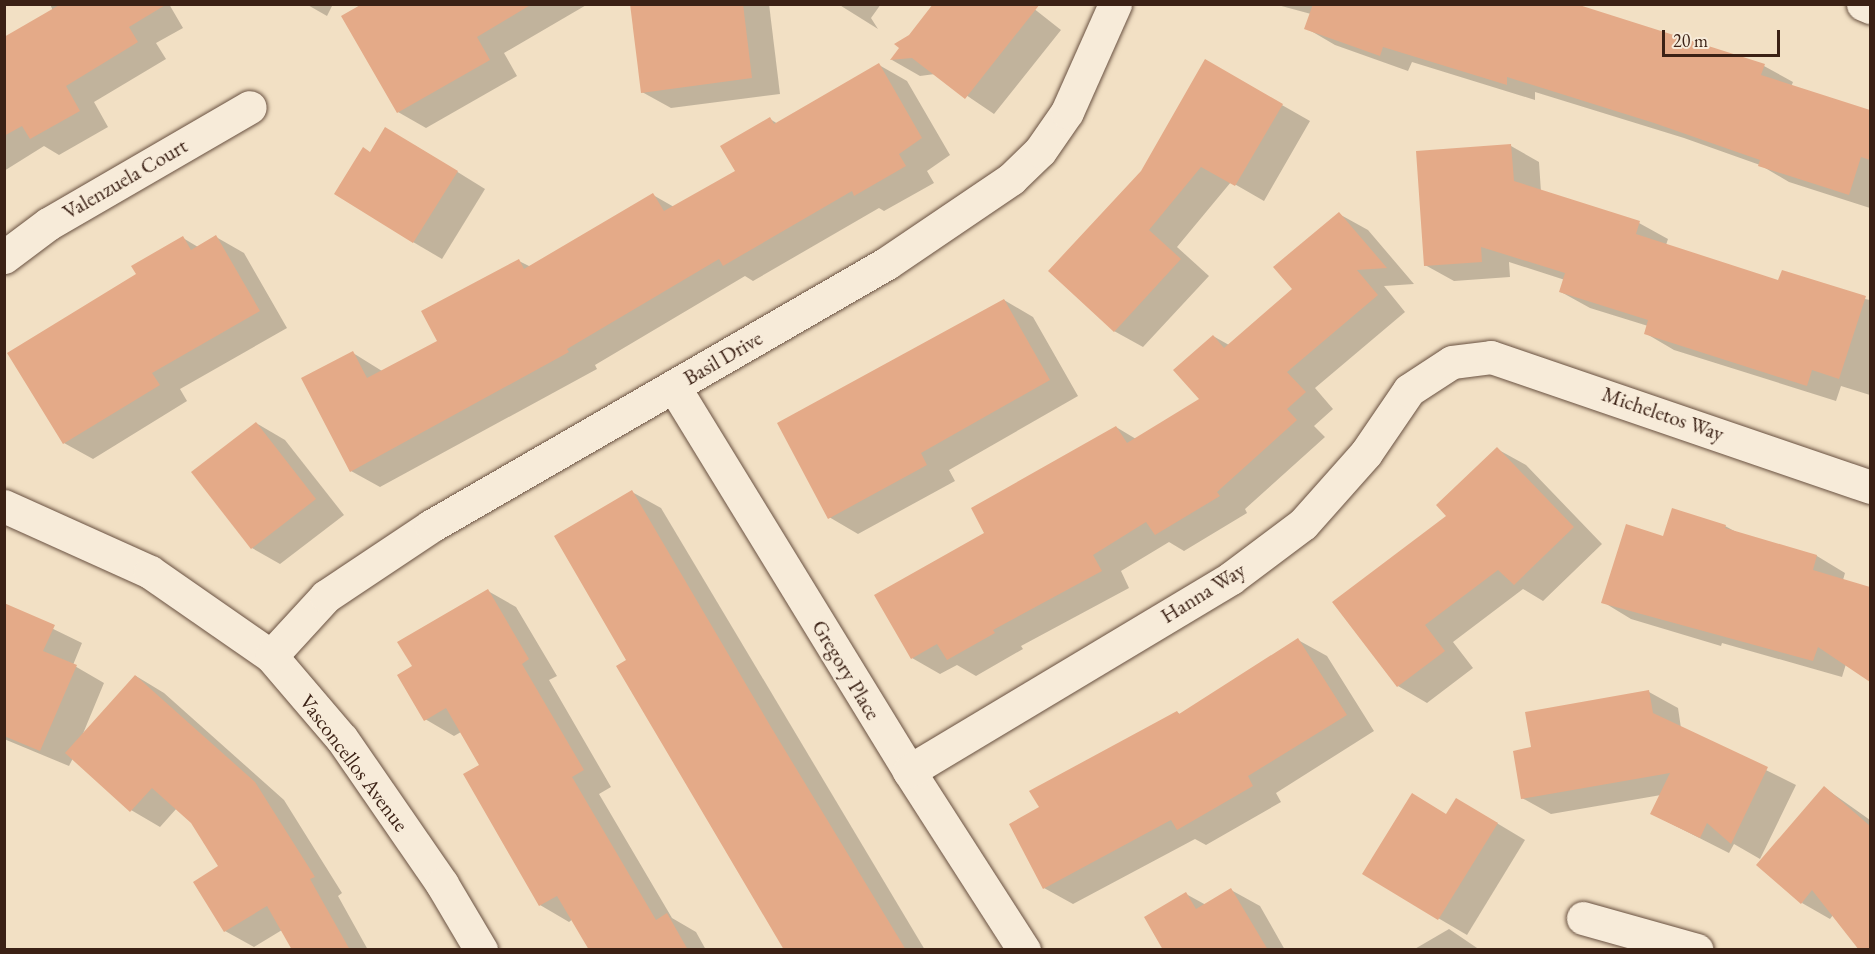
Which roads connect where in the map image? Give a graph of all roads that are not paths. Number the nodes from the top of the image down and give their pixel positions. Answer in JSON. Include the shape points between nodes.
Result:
{"nodes":[{"id":1,"x":1115,"y":4,"type":"edge"},
{"id":2,"x":1863,"y":4,"type":"edge"},
{"id":3,"x":1870,"y":7,"type":"edge"},
{"id":4,"x":250,"y":107,"type":"dead end"},
{"id":5,"x":4,"y":257,"type":"edge"},
{"id":6,"x":1452,"y":362,"type":"joint"},
{"id":7,"x":674,"y":387,"type":"junction"},
{"id":8,"x":1870,"y":487,"type":"edge"},
{"id":9,"x":4,"y":506,"type":"edge"},
{"id":10,"x":271,"y":656,"type":"junction"},
{"id":11,"x":909,"y":771,"type":"junction"},
{"id":12,"x":1583,"y":918,"type":"dead end"},
{"id":13,"x":481,"y":950,"type":"edge"},
{"id":14,"x":1024,"y":950,"type":"edge"},
{"id":15,"x":1697,"y":950,"type":"edge"}],
"edges":[{"from":1,"to":7,"type":"street","name":"Basil Drive","via":[[1067,112],[1040,151],[1011,179],[887,263]]},
{"from":2,"to":3,"type":"street"},
{"from":4,"to":5,"type":"street","name":"Valenzuela Court","via":[[48,224]]},
{"from":6,"to":8,"type":"street","name":"Micheletos Way","via":[[1491,357]]},
{"from":6,"to":11,"type":"street","name":"Hanna Way","via":[[1409,390],[1366,453],[1303,524],[1231,578]]},
{"from":7,"to":10,"type":"street","name":"Basil Drive","via":[[431,526],[326,596]]},
{"from":7,"to":11,"type":"street","name":"Gregory Place"},
{"from":9,"to":10,"type":"street","name":"Vasconcellos Avenue","via":[[150,572]]},
{"from":10,"to":13,"type":"street","name":"Vasconcellos Avenue","via":[[342,739],[442,884]]},
{"from":11,"to":14,"type":"street","name":"Gregory Place"},
{"from":12,"to":15,"type":"street"}]}
